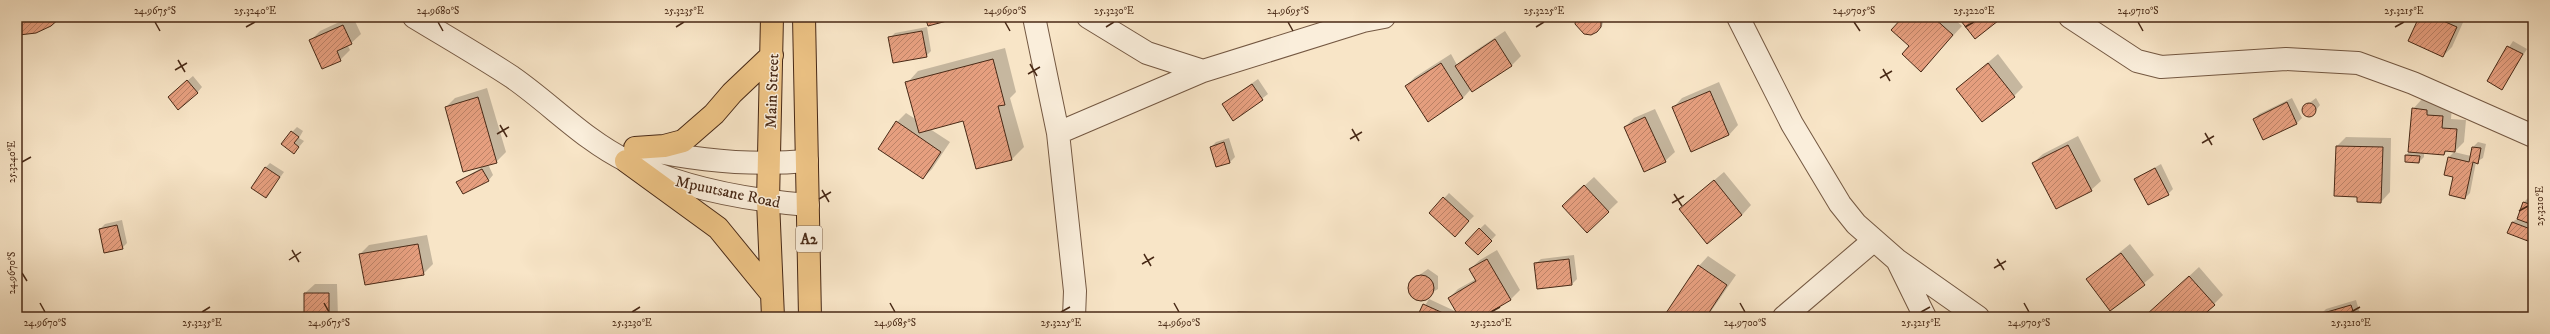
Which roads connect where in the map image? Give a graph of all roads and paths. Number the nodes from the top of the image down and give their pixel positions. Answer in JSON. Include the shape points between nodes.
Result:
{"nodes":[{"id":1,"x":414,"y":17,"type":"edge"},
{"id":2,"x":772,"y":17,"type":"edge"},
{"id":3,"x":804,"y":17,"type":"edge"},
{"id":4,"x":1034,"y":17,"type":"edge"},
{"id":5,"x":1088,"y":17,"type":"edge"},
{"id":6,"x":1384,"y":17,"type":"edge"},
{"id":7,"x":1738,"y":17,"type":"edge"},
{"id":8,"x":2070,"y":17,"type":"edge"},
{"id":9,"x":772,"y":55,"type":"junction"},
{"id":10,"x":1203,"y":71,"type":"junction"},
{"id":11,"x":1058,"y":132,"type":"junction"},
{"id":12,"x":2533,"y":136,"type":"edge"},
{"id":13,"x":631,"y":154,"type":"junction"},
{"id":14,"x":808,"y":161,"type":"junction"},
{"id":15,"x":768,"y":165,"type":"junction"},
{"id":16,"x":768,"y":201,"type":"junction"},
{"id":17,"x":808,"y":205,"type":"junction"},
{"id":18,"x":1873,"y":241,"type":"junction"},
{"id":19,"x":1897,"y":260,"type":"junction"},
{"id":20,"x":771,"y":293,"type":"junction"},
{"id":21,"x":774,"y":317,"type":"edge"},
{"id":22,"x":810,"y":317,"type":"edge"},
{"id":23,"x":1074,"y":317,"type":"edge"},
{"id":24,"x":1784,"y":317,"type":"edge"},
{"id":25,"x":1925,"y":317,"type":"edge"},
{"id":26,"x":1978,"y":317,"type":"edge"}],
"edges":[{"from":1,"to":13,"type":"street","name":"Mpuutsane Road","via":[[512,77],[586,136]]},
{"from":2,"to":9,"type":"highway","name":"Main Street"},
{"from":3,"to":14,"type":"highway","name":"Main Street","number":"A2"},
{"from":4,"to":11,"type":"street"},
{"from":5,"to":10,"type":"street","via":[[1147,53]]},
{"from":6,"to":10,"type":"street","via":[[1363,21]]},
{"from":7,"to":18,"type":"street","via":[[1796,130],[1840,204]]},
{"from":8,"to":12,"type":"street","via":[[2137,61],[2161,66],[2286,59],[2358,63],[2413,83]]},
{"from":9,"to":13,"type":"highway","via":[[714,114],[683,141]]},
{"from":9,"to":15,"type":"highway","name":"Main Street"},
{"from":10,"to":11,"type":"street"},
{"from":11,"to":23,"type":"street","via":[[1075,291]]},
{"from":13,"to":15,"type":"street","name":"Mpuutsane Road"},
{"from":13,"to":16,"type":"street","name":"Mpuutsane Road","via":[[669,179]]},
{"from":13,"to":20,"type":"highway","via":[[718,228]]},
{"from":14,"to":15,"type":"street","name":"Mpuutsane Road"},
{"from":14,"to":17,"type":"highway","number":"A2"},
{"from":15,"to":16,"type":"highway","name":"Main Street"},
{"from":16,"to":17,"type":"street","name":"Mpuutsane Road"},
{"from":16,"to":20,"type":"highway","name":"Main Street"},
{"from":17,"to":22,"type":"highway","number":"A2"},
{"from":18,"to":19,"type":"street"},
{"from":18,"to":24,"type":"street"},
{"from":19,"to":25,"type":"street"},
{"from":19,"to":26,"type":"street"},
{"from":20,"to":21,"type":"highway","name":"Main Street"}]}
